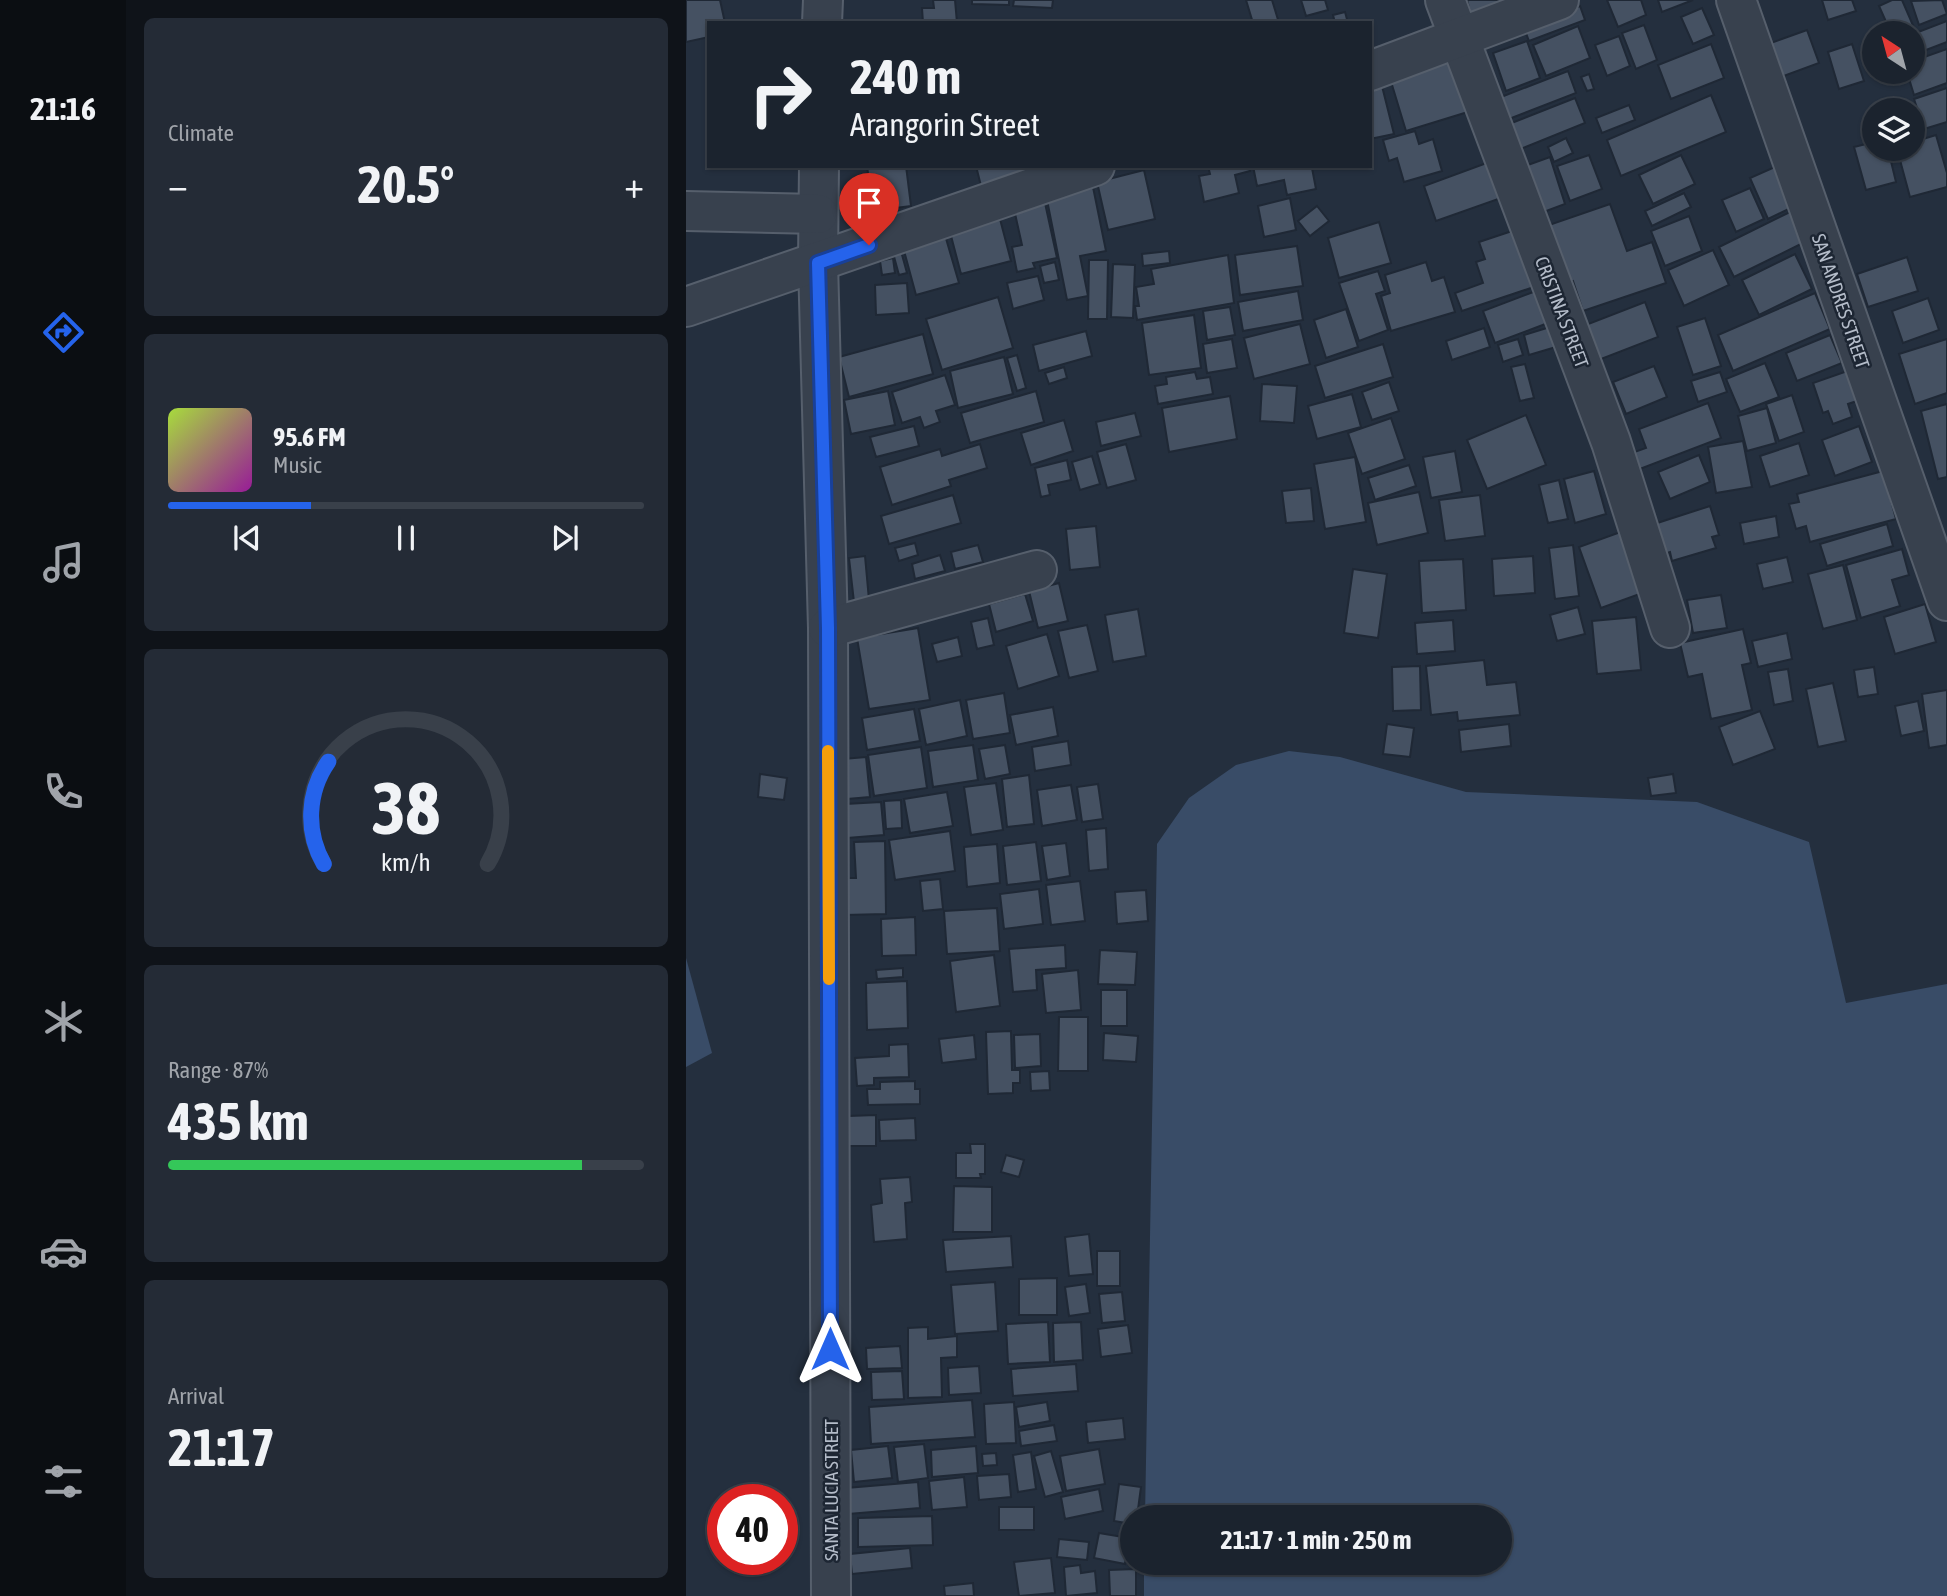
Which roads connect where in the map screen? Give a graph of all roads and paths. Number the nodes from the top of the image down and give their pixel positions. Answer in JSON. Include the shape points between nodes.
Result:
{"nodes":[{"id":1,"x":823,"y":0,"type":"edge"},
{"id":2,"x":1445,"y":0,"type":"edge"},
{"id":3,"x":1559,"y":0,"type":"edge"},
{"id":4,"x":1736,"y":0,"type":"edge"},
{"id":5,"x":822,"y":21,"type":"edge"},
{"id":6,"x":1459,"y":40,"type":"junction"},
{"id":7,"x":1372,"y":70,"type":"edge"},
{"id":8,"x":819,"y":168,"type":"edge"},
{"id":9,"x":1090,"y":168,"type":"edge"},
{"id":10,"x":686,"y":211,"type":"edge"},
{"id":11,"x":818,"y":214,"type":"junction"},
{"id":12,"x":818,"y":263,"type":"junction"},
{"id":13,"x":686,"y":307,"type":"edge"},
{"id":14,"x":1038,"y":570,"type":"dead end"},
{"id":15,"x":1947,"y":601,"type":"edge"},
{"id":16,"x":828,"y":628,"type":"junction"},
{"id":17,"x":1670,"y":628,"type":"dead end"},
{"id":18,"x":831,"y":1596,"type":"edge"}],
"edges":[{"from":1,"to":5,"type":"street"},
{"from":2,"to":6,"type":"street","name":"CRISTINA STREET"},
{"from":3,"to":6,"type":"street"},
{"from":4,"to":15,"type":"street","name":"SAN ANDRES STREET"},
{"from":6,"to":7,"type":"street"},
{"from":6,"to":17,"type":"street","name":"CRISTINA STREET","via":[[1611,442]]},
{"from":8,"to":11,"type":"street","name":"SANTA LUCIA STREET"},
{"from":9,"to":12,"type":"street"},
{"from":10,"to":11,"type":"street"},
{"from":11,"to":12,"type":"street","name":"SANTA LUCIA STREET"},
{"from":12,"to":13,"type":"street"},
{"from":12,"to":16,"type":"street","name":"SANTA LUCIA STREET"},
{"from":14,"to":16,"type":"street"},
{"from":16,"to":18,"type":"street","name":"SANTA LUCIA STREET"}]}
